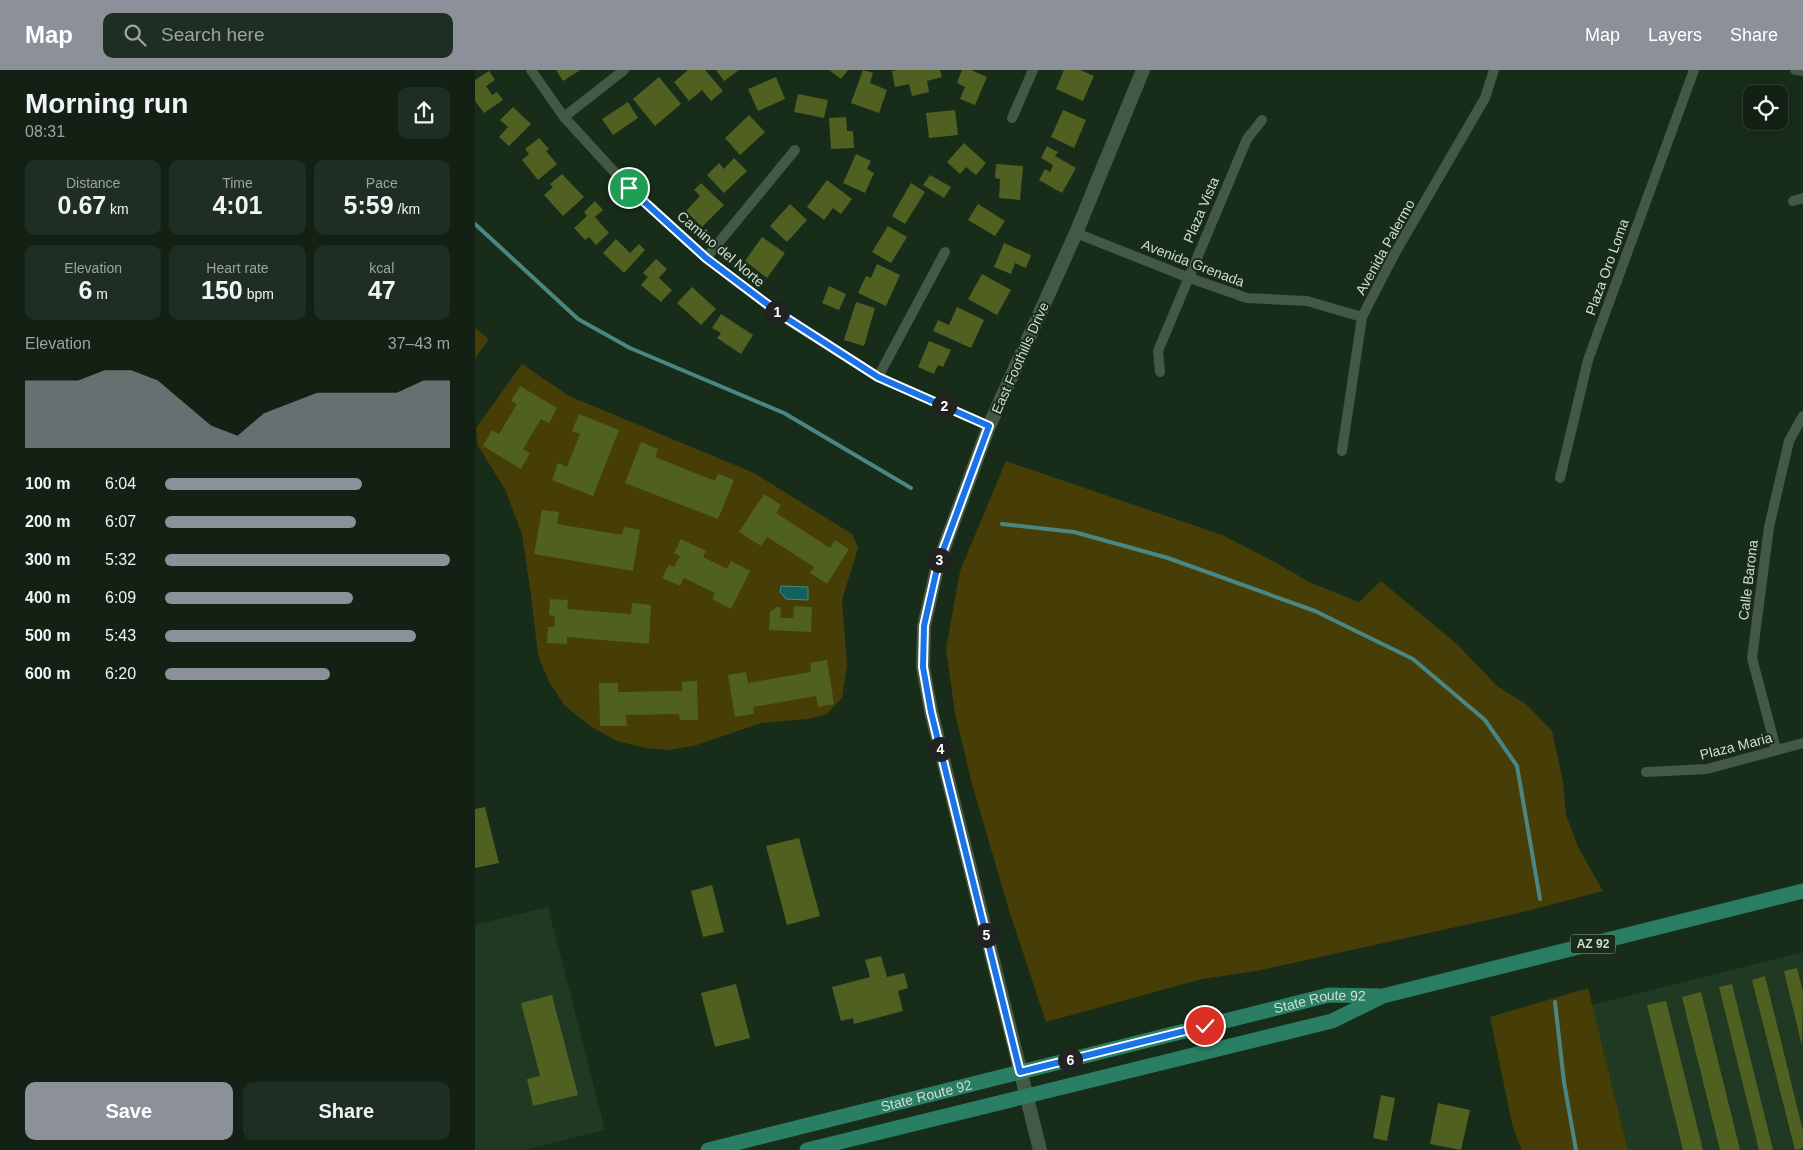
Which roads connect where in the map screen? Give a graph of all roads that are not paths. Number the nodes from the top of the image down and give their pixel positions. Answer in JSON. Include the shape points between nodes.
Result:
{"nodes":[{"id":1,"x":531,"y":70,"type":"edge"},
{"id":2,"x":624,"y":70,"type":"edge"},
{"id":3,"x":1033,"y":70,"type":"edge"},
{"id":4,"x":1143,"y":70,"type":"edge"},
{"id":5,"x":1494,"y":70,"type":"edge"},
{"id":6,"x":1694,"y":70,"type":"edge"},
{"id":7,"x":1795,"y":70,"type":"edge"},
{"id":8,"x":1803,"y":71,"type":"edge"},
{"id":9,"x":564,"y":117,"type":"junction"},
{"id":10,"x":1012,"y":118,"type":"dead end"},
{"id":11,"x":1262,"y":120,"type":"dead end"},
{"id":12,"x":795,"y":150,"type":"dead end"},
{"id":13,"x":1803,"y":198,"type":"edge"},
{"id":14,"x":1793,"y":201,"type":"dead end"},
{"id":15,"x":1076,"y":233,"type":"junction"},
{"id":16,"x":945,"y":252,"type":"dead end"},
{"id":17,"x":706,"y":258,"type":"junction"},
{"id":18,"x":1187,"y":277,"type":"junction"},
{"id":19,"x":1362,"y":317,"type":"junction"},
{"id":20,"x":1160,"y":372,"type":"dead end"},
{"id":21,"x":878,"y":377,"type":"junction"},
{"id":22,"x":1803,"y":416,"type":"edge"},
{"id":23,"x":989,"y":426,"type":"junction"},
{"id":24,"x":1342,"y":451,"type":"dead end"},
{"id":25,"x":1560,"y":478,"type":"dead end"},
{"id":26,"x":1803,"y":743,"type":"edge"},
{"id":27,"x":1776,"y":749,"type":"junction"},
{"id":28,"x":1645,"y":772,"type":"dead end"},
{"id":29,"x":1803,"y":891,"type":"edge"},
{"id":30,"x":1383,"y":996,"type":"junction"},
{"id":31,"x":1020,"y":1072,"type":"junction"},
{"id":32,"x":1026,"y":1096,"type":"junction"},
{"id":33,"x":708,"y":1150,"type":"edge"},
{"id":34,"x":807,"y":1150,"type":"edge"},
{"id":35,"x":1040,"y":1150,"type":"edge"}],
"edges":[{"from":1,"to":9,"type":"street","name":"Camino del Norte"},
{"from":2,"to":9,"type":"street"},
{"from":3,"to":10,"type":"street"},
{"from":4,"to":15,"type":"street","name":"East Foothills Drive"},
{"from":5,"to":19,"type":"street","name":"Avenida Palermo","via":[[1485,98]]},
{"from":6,"to":25,"type":"street","name":"Plaza Oro Loma","via":[[1587,360]]},
{"from":7,"to":8,"type":"street"},
{"from":9,"to":17,"type":"street","name":"Camino del Norte","via":[[629,188]]},
{"from":11,"to":18,"type":"street","name":"Plaza Vista","via":[[1247,139]]},
{"from":12,"to":17,"type":"street"},
{"from":13,"to":14,"type":"street"},
{"from":15,"to":18,"type":"street","name":"Avenida Grenada"},
{"from":15,"to":23,"type":"street","name":"East Foothills Drive"},
{"from":16,"to":21,"type":"street"},
{"from":17,"to":21,"type":"street","name":"Camino del Norte","via":[[783,316]]},
{"from":18,"to":19,"type":"street","name":"Avenida Grenada","via":[[1247,298],[1307,301]]},
{"from":18,"to":20,"type":"street","name":"Plaza Vista","via":[[1158,351]]},
{"from":19,"to":24,"type":"street","name":"Avenida Palermo"},
{"from":21,"to":23,"type":"street","name":"Camino del Norte"},
{"from":22,"to":27,"type":"street","name":"Calle Barona","via":[[1789,441],[1769,527],[1752,658]]},
{"from":23,"to":31,"type":"street","name":"East Foothills Drive","via":[[938,564],[924,626],[923,667],[931,712]]},
{"from":26,"to":27,"type":"street","name":"Plaza Maria"},
{"from":27,"to":28,"type":"street","name":"Plaza Maria","via":[[1707,769]]},
{"from":29,"to":30,"type":"main road","name":"AZ 92","number":"AZ 92"},
{"from":30,"to":31,"type":"main road","name":"State Route 92","number":"AZ 92","via":[[1329,995]]},
{"from":30,"to":32,"type":"main road","name":"State Route 92","number":"AZ 92","via":[[1332,1020]]},
{"from":31,"to":32,"type":"street","name":"East Foothills Drive"},
{"from":31,"to":33,"type":"main road","name":"State Route 92","number":"AZ 92"},
{"from":32,"to":34,"type":"main road","name":"State Route 92","number":"AZ 92"},
{"from":32,"to":35,"type":"street","name":"East Foothills Drive"}]}
